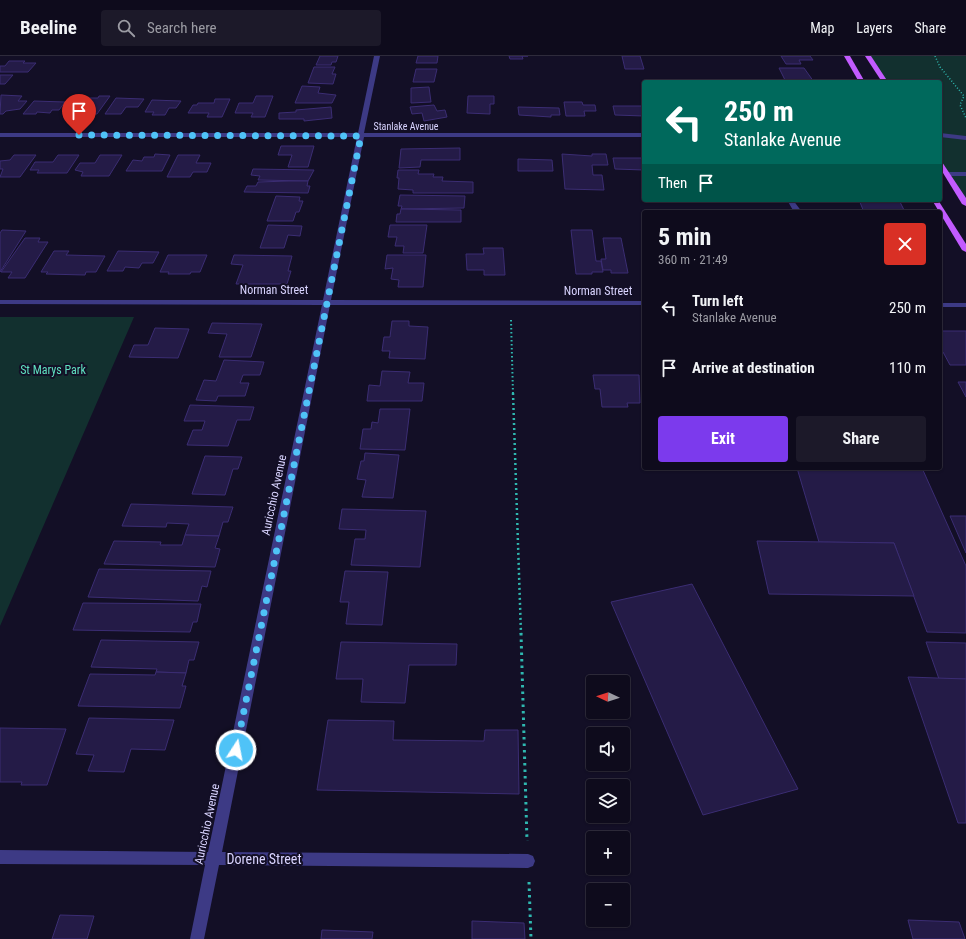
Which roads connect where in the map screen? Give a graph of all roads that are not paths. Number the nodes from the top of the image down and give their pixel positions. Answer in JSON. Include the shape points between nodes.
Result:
{"nodes":[{"id":1,"x":377,"y":56,"type":"edge"},
{"id":2,"x":846,"y":56,"type":"edge"},
{"id":3,"x":868,"y":56,"type":"edge"},
{"id":4,"x":861,"y":80,"type":"edge"},
{"id":5,"x":884,"y":80,"type":"edge"},
{"id":6,"x":0,"y":135,"type":"edge"},
{"id":7,"x":642,"y":135,"type":"edge"},
{"id":8,"x":942,"y":135,"type":"edge"},
{"id":9,"x":361,"y":136,"type":"junction"},
{"id":10,"x":966,"y":138,"type":"edge"},
{"id":11,"x":942,"y":166,"type":"edge"},
{"id":12,"x":948,"y":174,"type":"junction"},
{"id":13,"x":966,"y":174,"type":"edge"},
{"id":14,"x":966,"y":204,"type":"edge"},
{"id":15,"x":942,"y":211,"type":"edge"},
{"id":16,"x":966,"y":250,"type":"edge"},
{"id":17,"x":0,"y":302,"type":"edge"},
{"id":18,"x":327,"y":302,"type":"junction"},
{"id":19,"x":642,"y":303,"type":"edge"},
{"id":20,"x":942,"y":304,"type":"edge"},
{"id":21,"x":966,"y":305,"type":"edge"},
{"id":22,"x":0,"y":857,"type":"edge"},
{"id":23,"x":214,"y":858,"type":"junction"},
{"id":24,"x":528,"y":861,"type":"road end"},
{"id":25,"x":197,"y":939,"type":"edge"}],
"edges":[{"from":1,"to":9,"type":"street","name":"Auricchio Avenue"},
{"from":2,"to":4,"type":"main road"},
{"from":3,"to":5,"type":"main road"},
{"from":6,"to":9,"type":"street","name":"Stanlake Avenue"},
{"from":7,"to":9,"type":"street","name":"Stanlake Avenue"},
{"from":8,"to":10,"type":"street"},
{"from":9,"to":18,"type":"street","name":"Auricchio Avenue"},
{"from":11,"to":12,"type":"main road"},
{"from":12,"to":13,"type":"street"},
{"from":12,"to":14,"type":"main road"},
{"from":15,"to":16,"type":"main road"},
{"from":17,"to":18,"type":"street","name":"Norman Street"},
{"from":18,"to":19,"type":"street","name":"Norman Street"},
{"from":18,"to":23,"type":"street","name":"Auricchio Avenue"},
{"from":20,"to":21,"type":"street"},
{"from":22,"to":23,"type":"street","name":"Dorene Street"},
{"from":23,"to":24,"type":"street","name":"Dorene Street"},
{"from":23,"to":25,"type":"street","name":"Auricchio Avenue"}]}
